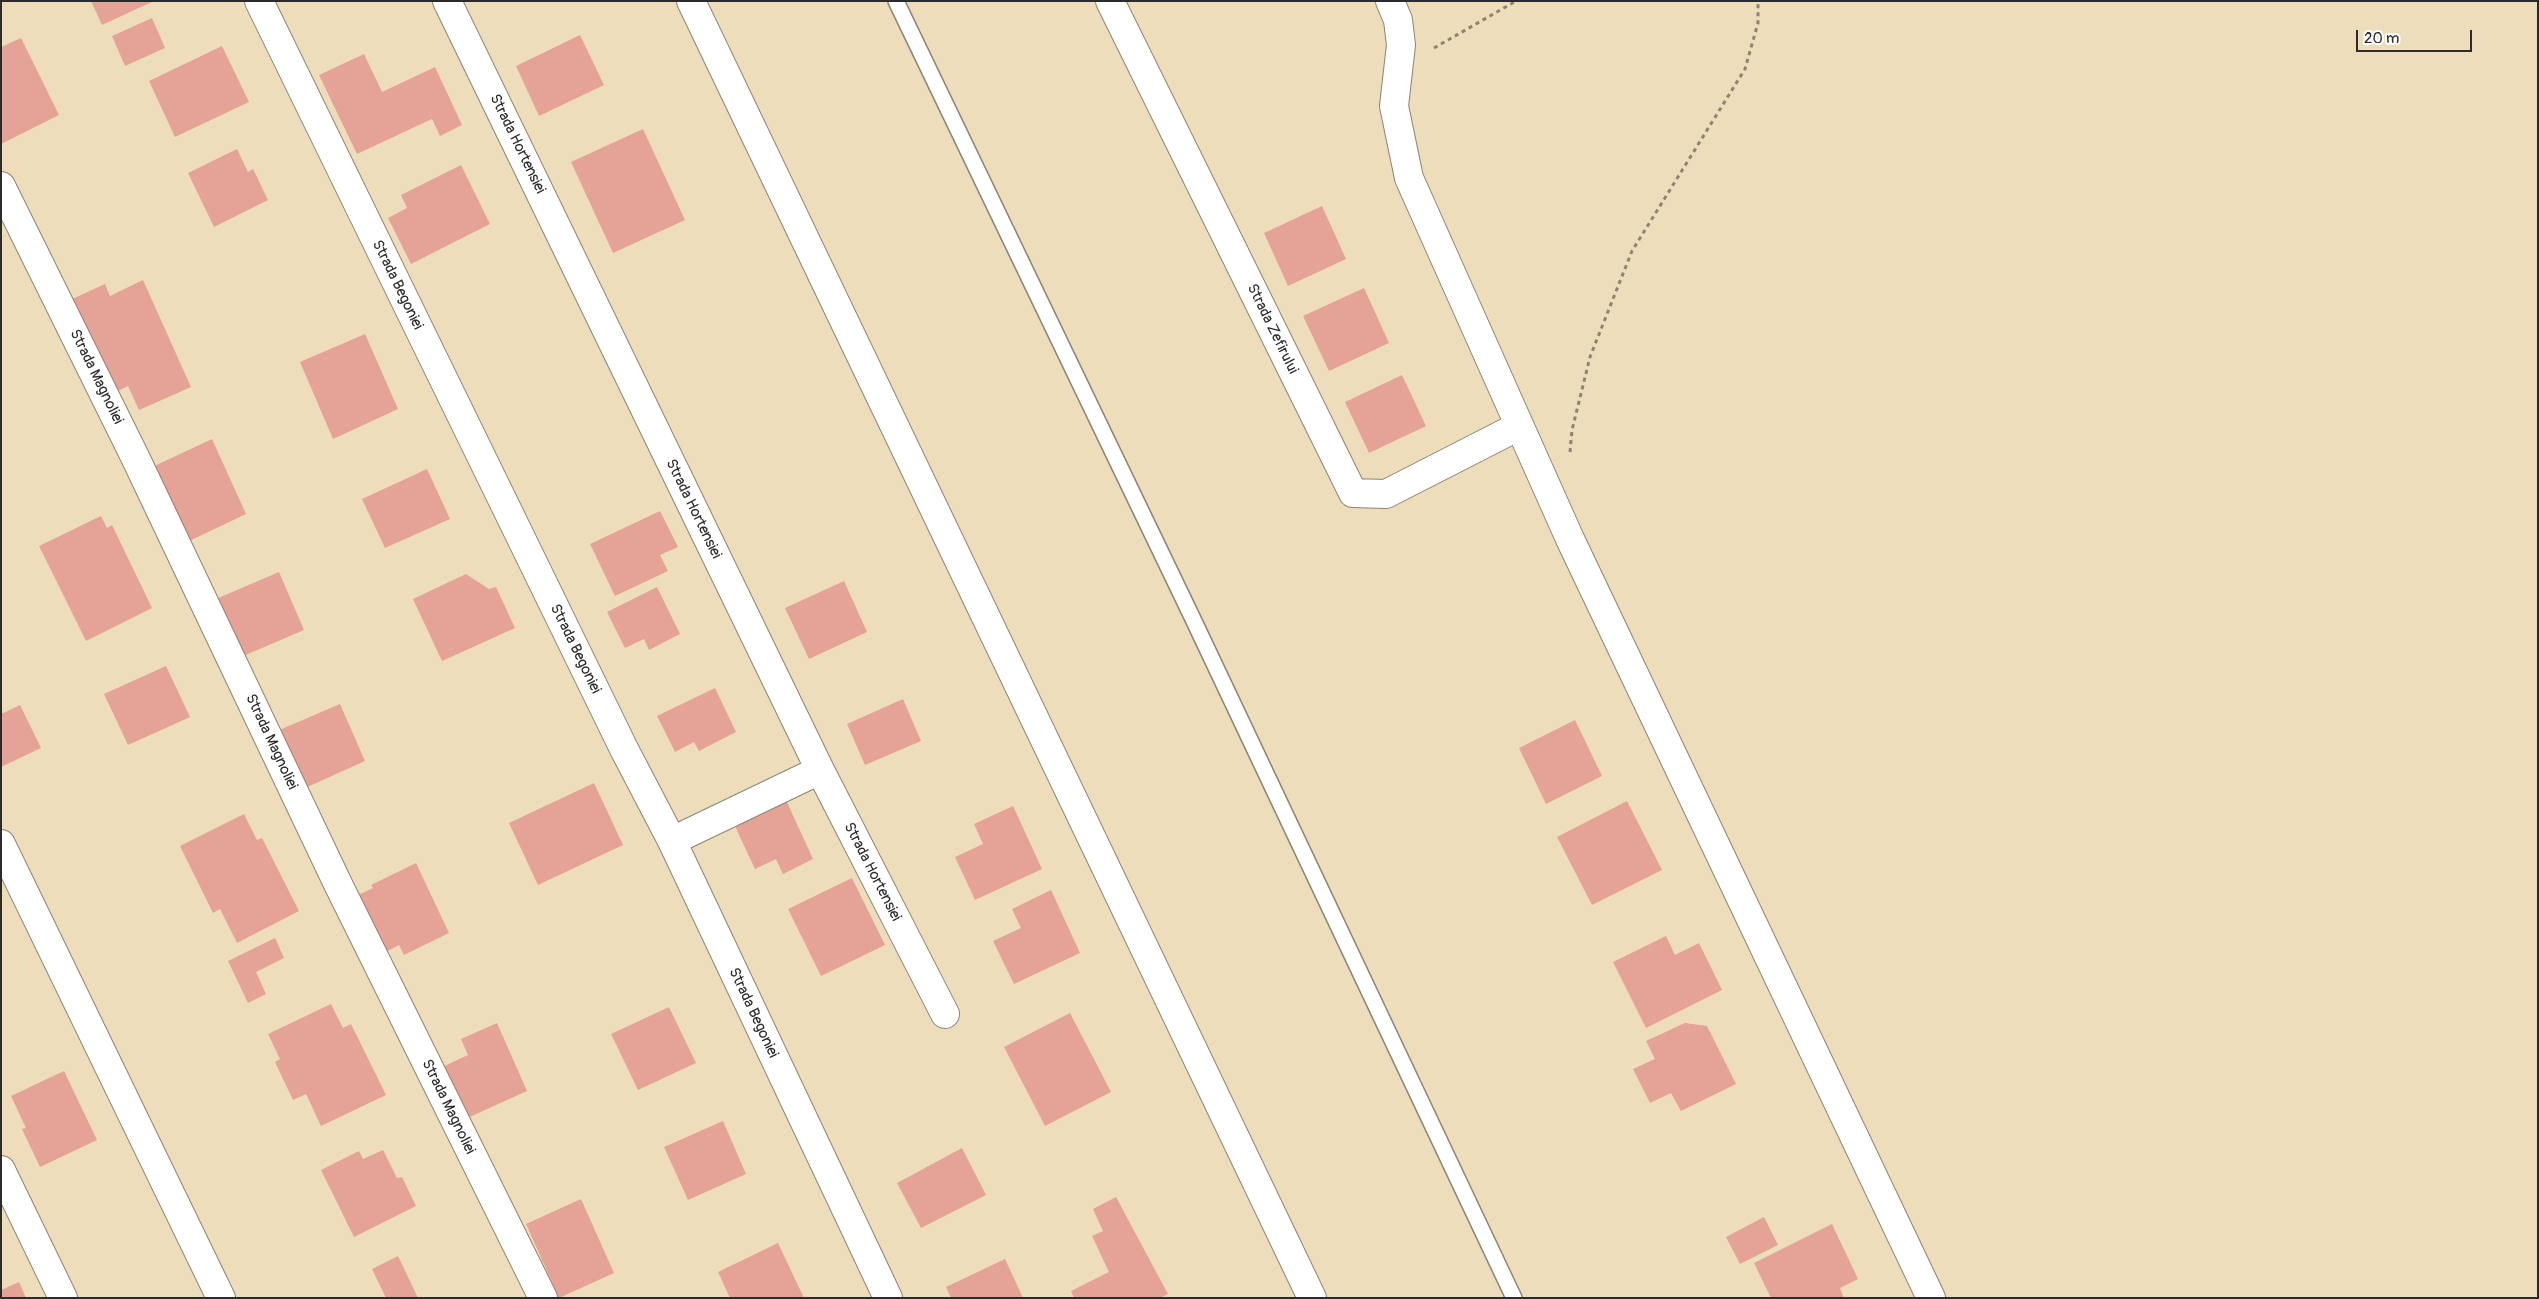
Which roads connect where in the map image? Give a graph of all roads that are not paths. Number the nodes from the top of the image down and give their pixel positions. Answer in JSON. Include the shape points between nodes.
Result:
{"nodes":[{"id":1,"x":259,"y":1,"type":"edge"},
{"id":2,"x":447,"y":1,"type":"edge"},
{"id":3,"x":692,"y":1,"type":"edge"},
{"id":4,"x":896,"y":1,"type":"edge"},
{"id":5,"x":1110,"y":1,"type":"edge"},
{"id":6,"x":1390,"y":1,"type":"edge"},
{"id":7,"x":1,"y":186,"type":"edge"},
{"id":8,"x":1519,"y":426,"type":"junction"},
{"id":9,"x":820,"y":770,"type":"junction"},
{"id":10,"x":672,"y":841,"type":"junction"},
{"id":11,"x":1,"y":844,"type":"edge"},
{"id":12,"x":945,"y":1014,"type":"dead end"},
{"id":13,"x":1,"y":1170,"type":"edge"},
{"id":14,"x":63,"y":1298,"type":"edge"},
{"id":15,"x":221,"y":1298,"type":"edge"},
{"id":16,"x":543,"y":1298,"type":"edge"},
{"id":17,"x":888,"y":1298,"type":"edge"},
{"id":18,"x":1312,"y":1298,"type":"edge"},
{"id":19,"x":1514,"y":1298,"type":"edge"},
{"id":20,"x":1931,"y":1298,"type":"edge"}],
"edges":[{"from":1,"to":10,"type":"street","name":"Strada Begoniei"},
{"from":2,"to":9,"type":"street","name":"Strada Hortensiei"},
{"from":3,"to":18,"type":"street"},
{"from":4,"to":19,"type":"lane"},
{"from":5,"to":8,"type":"street","name":"Strada Zefirului","via":[[1353,493],[1386,494]]},
{"from":6,"to":8,"type":"street","via":[[1401,45],[1394,106],[1409,178]]},
{"from":7,"to":16,"type":"street","name":"Strada Magnoliei","via":[[136,459],[337,882]]},
{"from":8,"to":20,"type":"street"},
{"from":9,"to":10,"type":"street"},
{"from":9,"to":12,"type":"street","name":"Strada Hortensiei"},
{"from":10,"to":17,"type":"street","name":"Strada Begoniei"},
{"from":11,"to":15,"type":"street"},
{"from":13,"to":14,"type":"street"}]}
